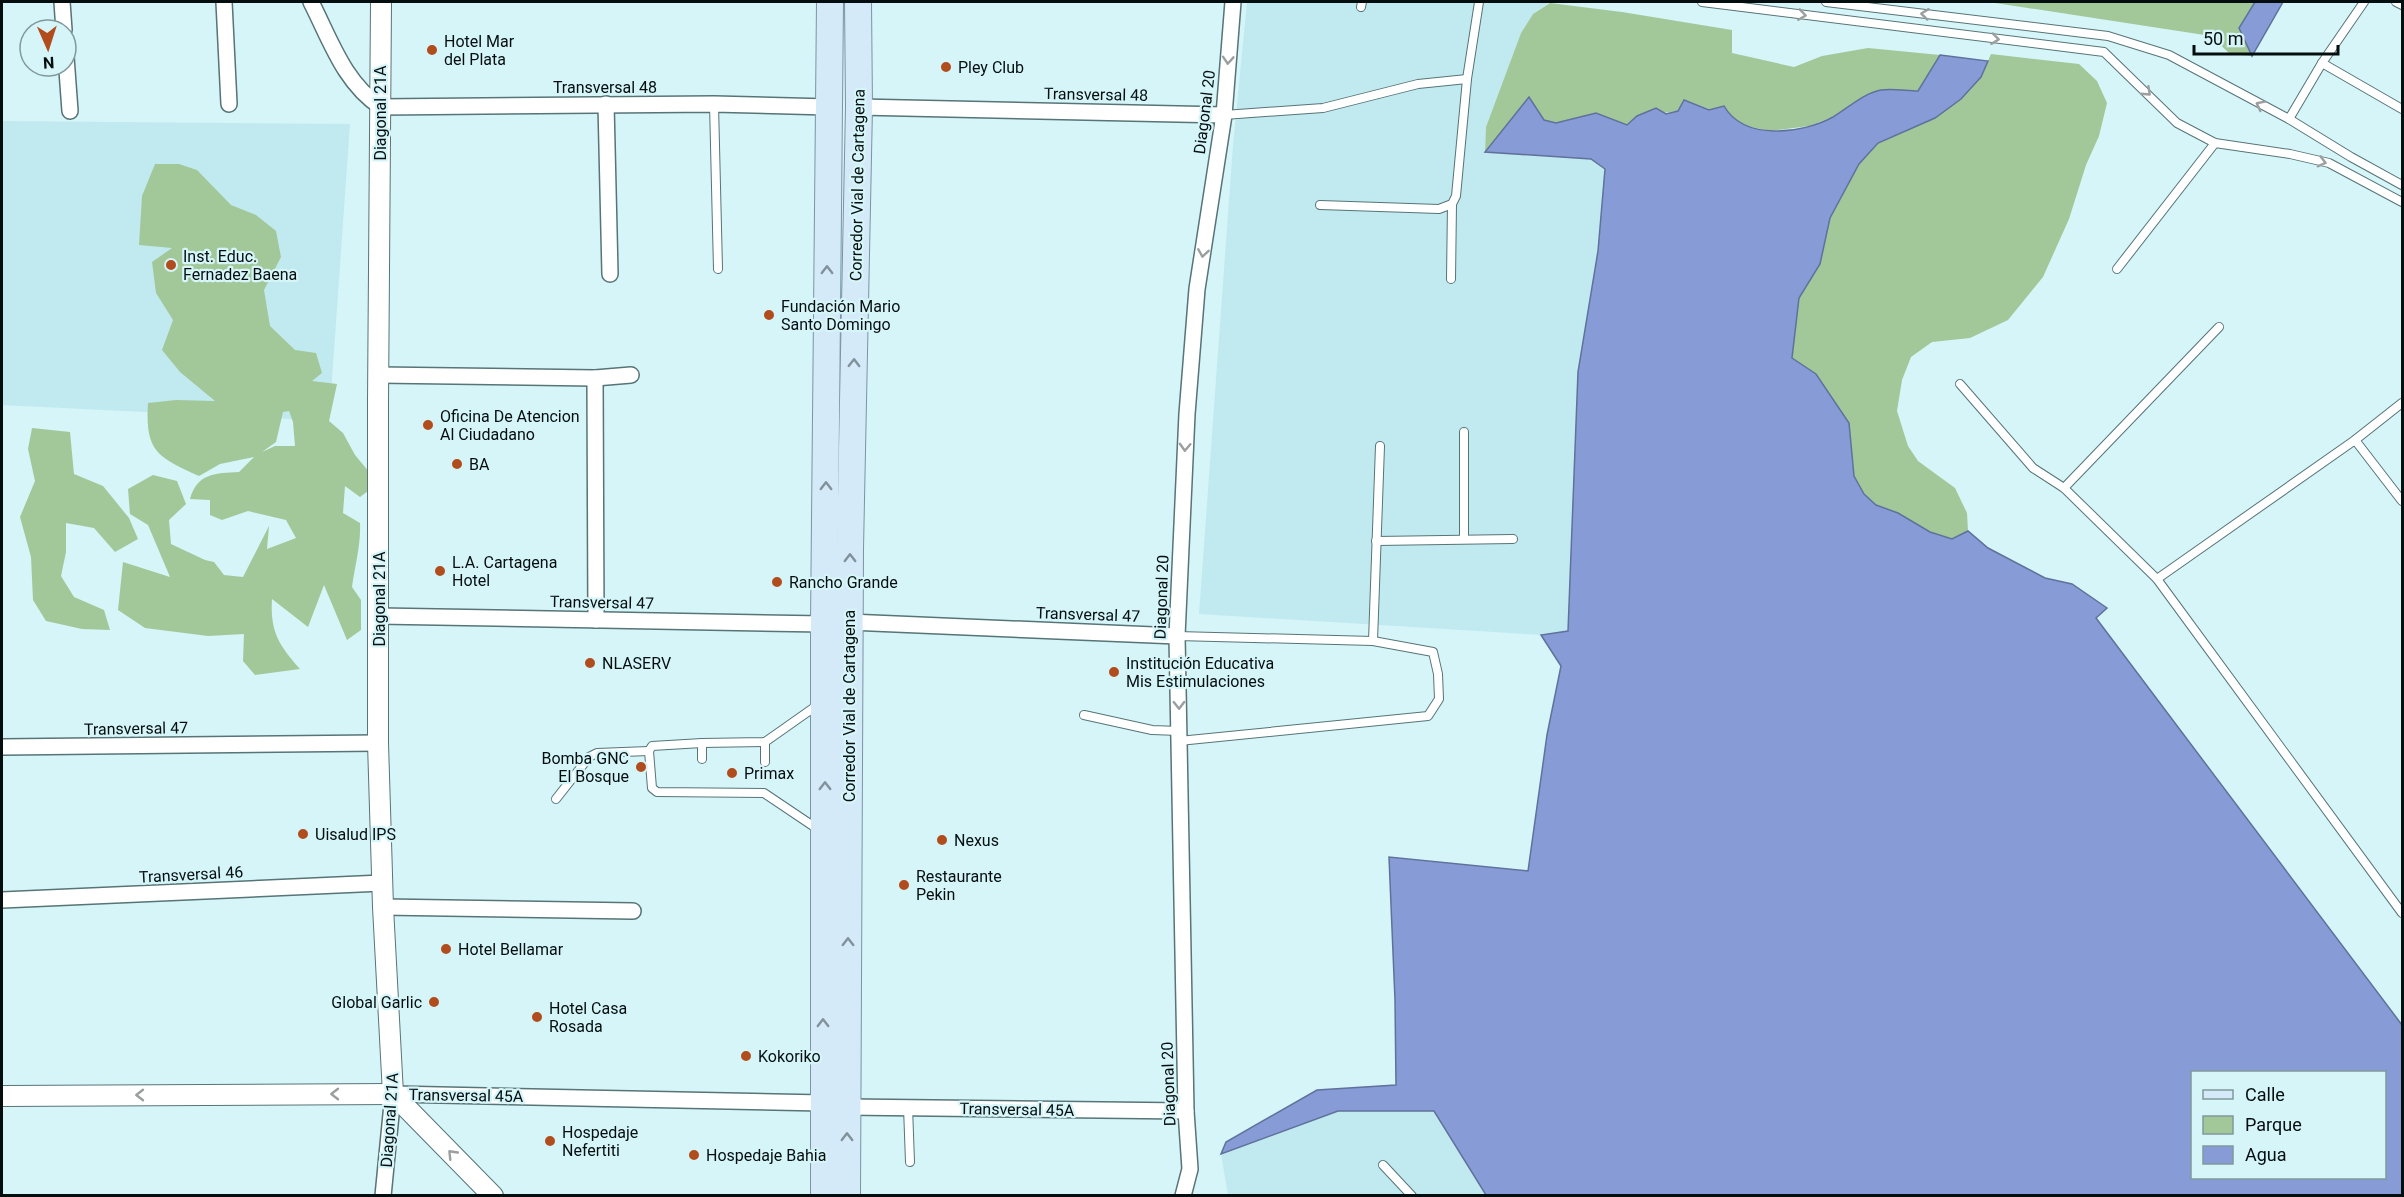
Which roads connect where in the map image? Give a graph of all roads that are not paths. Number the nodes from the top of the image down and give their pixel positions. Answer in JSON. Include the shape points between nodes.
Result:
{"nodes":[{"id":1,"x":62,"y":2,"type":"edge"},
{"id":2,"x":224,"y":2,"type":"edge"},
{"id":3,"x":311,"y":2,"type":"edge"},
{"id":4,"x":381,"y":2,"type":"edge"},
{"id":5,"x":830,"y":2,"type":"edge"},
{"id":6,"x":858,"y":2,"type":"edge"},
{"id":7,"x":1233,"y":2,"type":"edge"},
{"id":8,"x":1479,"y":2,"type":"edge"},
{"id":9,"x":1702,"y":2,"type":"edge"},
{"id":10,"x":1826,"y":2,"type":"edge"},
{"id":11,"x":2364,"y":2,"type":"edge"},
{"id":12,"x":2396,"y":2,"type":"edge"},
{"id":13,"x":2403,"y":5,"type":"edge"},
{"id":14,"x":63,"y":18,"type":"edge"},
{"id":15,"x":2322,"y":63,"type":"junction"},
{"id":16,"x":68,"y":78,"type":"edge"},
{"id":17,"x":1467,"y":79,"type":"junction"},
{"id":18,"x":229,"y":104,"type":"dead end"},
{"id":19,"x":606,"y":104,"type":"junction"},
{"id":20,"x":714,"y":104,"type":"junction"},
{"id":21,"x":381,"y":106,"type":"junction"},
{"id":22,"x":829,"y":107,"type":"junction"},
{"id":23,"x":859,"y":107,"type":"junction"},
{"id":24,"x":2403,"y":109,"type":"edge"},
{"id":25,"x":70,"y":111,"type":"dead end"},
{"id":26,"x":1224,"y":115,"type":"junction"},
{"id":27,"x":2289,"y":119,"type":"junction"},
{"id":28,"x":2215,"y":143,"type":"junction"},
{"id":29,"x":2403,"y":185,"type":"edge"},
{"id":30,"x":2403,"y":202,"type":"edge"},
{"id":31,"x":1452,"y":204,"type":"junction"},
{"id":32,"x":1320,"y":205,"type":"dead end"},
{"id":33,"x":718,"y":269,"type":"dead end"},
{"id":34,"x":2117,"y":269,"type":"dead end"},
{"id":35,"x":610,"y":274,"type":"dead end"},
{"id":36,"x":1451,"y":279,"type":"dead end"},
{"id":37,"x":2218,"y":327,"type":"dead end"},
{"id":38,"x":378,"y":375,"type":"junction"},
{"id":39,"x":631,"y":375,"type":"dead end"},
{"id":40,"x":594,"y":378,"type":"junction"},
{"id":41,"x":1960,"y":384,"type":"dead end"},
{"id":42,"x":2403,"y":403,"type":"edge"},
{"id":43,"x":1464,"y":432,"type":"dead end"},
{"id":44,"x":2355,"y":440,"type":"junction"},
{"id":45,"x":1380,"y":446,"type":"dead end"},
{"id":46,"x":2064,"y":488,"type":"junction"},
{"id":47,"x":2403,"y":501,"type":"edge"},
{"id":48,"x":1513,"y":538,"type":"dead end"},
{"id":49,"x":1464,"y":540,"type":"junction"},
{"id":50,"x":1376,"y":541,"type":"junction"},
{"id":51,"x":2157,"y":579,"type":"junction"},
{"id":52,"x":379,"y":616,"type":"junction"},
{"id":53,"x":596,"y":620,"type":"junction"},
{"id":54,"x":849,"y":622,"type":"junction"},
{"id":55,"x":824,"y":624,"type":"junction"},
{"id":56,"x":1177,"y":636,"type":"junction"},
{"id":57,"x":1373,"y":641,"type":"junction"},
{"id":58,"x":825,"y":700,"type":"junction"},
{"id":59,"x":1084,"y":715,"type":"dead end"},
{"id":60,"x":1179,"y":736,"type":"junction"},
{"id":61,"x":765,"y":742,"type":"junction"},
{"id":62,"x":378,"y":743,"type":"junction"},
{"id":63,"x":702,"y":743,"type":"junction"},
{"id":64,"x":2,"y":747,"type":"edge"},
{"id":65,"x":649,"y":751,"type":"junction"},
{"id":66,"x":702,"y":759,"type":"dead end"},
{"id":67,"x":765,"y":762,"type":"dead end"},
{"id":68,"x":702,"y":784,"type":"dead end"},
{"id":69,"x":702,"y":793,"type":"junction"},
{"id":70,"x":556,"y":799,"type":"dead end"},
{"id":71,"x":844,"y":833,"type":"junction"},
{"id":72,"x":382,"y":883,"type":"junction"},
{"id":73,"x":2,"y":900,"type":"edge"},
{"id":74,"x":383,"y":907,"type":"junction"},
{"id":75,"x":633,"y":911,"type":"dead end"},
{"id":76,"x":2403,"y":913,"type":"edge"},
{"id":77,"x":393,"y":1094,"type":"junction"},
{"id":78,"x":2,"y":1096,"type":"edge"},
{"id":79,"x":835,"y":1105,"type":"junction"},
{"id":80,"x":908,"y":1107,"type":"junction"},
{"id":81,"x":1186,"y":1111,"type":"junction"},
{"id":82,"x":910,"y":1162,"type":"dead end"},
{"id":83,"x":1383,"y":1165,"type":"dead end"},
{"id":84,"x":383,"y":1196,"type":"edge"},
{"id":85,"x":493,"y":1196,"type":"edge"},
{"id":86,"x":824,"y":1196,"type":"edge"},
{"id":87,"x":848,"y":1196,"type":"edge"},
{"id":88,"x":1184,"y":1196,"type":"edge"},
{"id":89,"x":1412,"y":1196,"type":"edge"}],
"edges":[{"from":1,"to":14,"type":"street"},
{"from":2,"to":18,"type":"street"},
{"from":3,"to":21,"type":"street","via":[[355,86]]},
{"from":4,"to":21,"type":"street","name":"Diagonal 21A"},
{"from":5,"to":22,"type":"main road","name":"Corredor Vial de Cartagena"},
{"from":6,"to":23,"type":"main road","name":"Corredor Vial de Cartagena"},
{"from":7,"to":26,"type":"street","name":"Diagonal 20","one_way":true},
{"from":8,"to":17,"type":"lane"},
{"from":9,"to":28,"type":"lane","one_way":true,"via":[[2104,52],[2176,123]]},
{"from":27,"to":10,"type":"lane","one_way":true,"via":[[2169,55],[2108,36]]},
{"from":11,"to":15,"type":"lane"},
{"from":12,"to":13,"type":"lane"},
{"from":15,"to":24,"type":"lane"},
{"from":15,"to":27,"type":"lane"},
{"from":16,"to":25,"type":"street"},
{"from":17,"to":26,"type":"lane","via":[[1418,84],[1323,108]]},
{"from":17,"to":31,"type":"lane","via":[[1456,196]]},
{"from":19,"to":20,"type":"street","name":"Transversal 48"},
{"from":19,"to":21,"type":"street","name":"Transversal 48"},
{"from":19,"to":35,"type":"street"},
{"from":20,"to":22,"type":"street","name":"Transversal 48"},
{"from":20,"to":33,"type":"lane"},
{"from":21,"to":38,"type":"street","name":"Diagonal 21A"},
{"from":55,"to":22,"type":"main road","name":"Corredor Vial de Cartagena","one_way":true},
{"from":23,"to":26,"type":"street","name":"Transversal 48"},
{"from":54,"to":23,"type":"main road","name":"Corredor Vial de Cartagena","one_way":true},
{"from":26,"to":56,"type":"street","name":"Diagonal 20","one_way":true,"via":[[1197,290]]},
{"from":27,"to":29,"type":"lane"},
{"from":28,"to":30,"type":"lane","one_way":true,"via":[[2329,163]]},
{"from":28,"to":34,"type":"lane"},
{"from":31,"to":32,"type":"lane","via":[[1439,209]]},
{"from":31,"to":36,"type":"lane"},
{"from":37,"to":46,"type":"lane"},
{"from":38,"to":40,"type":"street"},
{"from":38,"to":52,"type":"street","name":"Diagonal 21A"},
{"from":39,"to":40,"type":"street"},
{"from":40,"to":53,"type":"street"},
{"from":41,"to":46,"type":"lane","via":[[2034,468]]},
{"from":42,"to":44,"type":"lane"},
{"from":43,"to":49,"type":"lane"},
{"from":44,"to":47,"type":"lane"},
{"from":44,"to":51,"type":"lane"},
{"from":45,"to":50,"type":"lane"},
{"from":46,"to":51,"type":"lane"},
{"from":48,"to":49,"type":"lane"},
{"from":49,"to":50,"type":"lane"},
{"from":50,"to":57,"type":"lane"},
{"from":51,"to":76,"type":"lane"},
{"from":52,"to":53,"type":"street","name":"Transversal 47"},
{"from":52,"to":62,"type":"street","name":"Diagonal 21A"},
{"from":53,"to":55,"type":"street","name":"Transversal 47"},
{"from":54,"to":56,"type":"street","name":"Transversal 47"},
{"from":54,"to":71,"type":"main road","name":"Corredor Vial de Cartagena"},
{"from":55,"to":58,"type":"main road","name":"Corredor Vial de Cartagena"},
{"from":56,"to":57,"type":"lane","name":"Transversal 47"},
{"from":56,"to":60,"type":"street","name":"Diagonal 20","one_way":true},
{"from":57,"to":60,"type":"lane","name":"Transversal 47","via":[[1433,652],[1439,699],[1428,716],[1193,741]]},
{"from":58,"to":61,"type":"lane"},
{"from":71,"to":58,"type":"main road","name":"Corredor Vial de Cartagena","one_way":true},
{"from":59,"to":60,"type":"lane"},
{"from":60,"to":81,"type":"street","name":"Diagonal 20"},
{"from":61,"to":63,"type":"lane"},
{"from":61,"to":67,"type":"lane"},
{"from":62,"to":64,"type":"street","name":"Transversal 47"},
{"from":62,"to":72,"type":"street","name":"Diagonal 21A"},
{"from":63,"to":65,"type":"lane","via":[[652,746]]},
{"from":63,"to":66,"type":"lane"},
{"from":65,"to":69,"type":"lane","via":[[652,788],[657,792]]},
{"from":65,"to":70,"type":"lane","via":[[597,753]]},
{"from":68,"to":69,"type":"lane"},
{"from":69,"to":71,"type":"lane","via":[[765,789]]},
{"from":79,"to":71,"type":"main road","name":"Corredor Vial de Cartagena","one_way":true},
{"from":72,"to":73,"type":"street","name":"Transversal 46"},
{"from":72,"to":74,"type":"street","name":"Diagonal 21A"},
{"from":74,"to":75,"type":"street"},
{"from":74,"to":77,"type":"street","name":"Diagonal 21A"},
{"from":77,"to":78,"type":"street","name":"Transversal 45A","one_way":true},
{"from":77,"to":79,"type":"street","name":"Transversal 45A"},
{"from":77,"to":84,"type":"street","name":"Diagonal 21A"},
{"from":85,"to":77,"type":"street","one_way":true},
{"from":79,"to":80,"type":"street","name":"Transversal 45A"},
{"from":79,"to":86,"type":"main road","name":"Corredor Vial de Cartagena"},
{"from":87,"to":79,"type":"main road","name":"Corredor Vial de Cartagena","one_way":true},
{"from":80,"to":81,"type":"street","name":"Transversal 45A"},
{"from":80,"to":82,"type":"lane"},
{"from":81,"to":88,"type":"street","name":"Diagonal 20","via":[[1190,1169]]},
{"from":83,"to":89,"type":"lane"}]}
